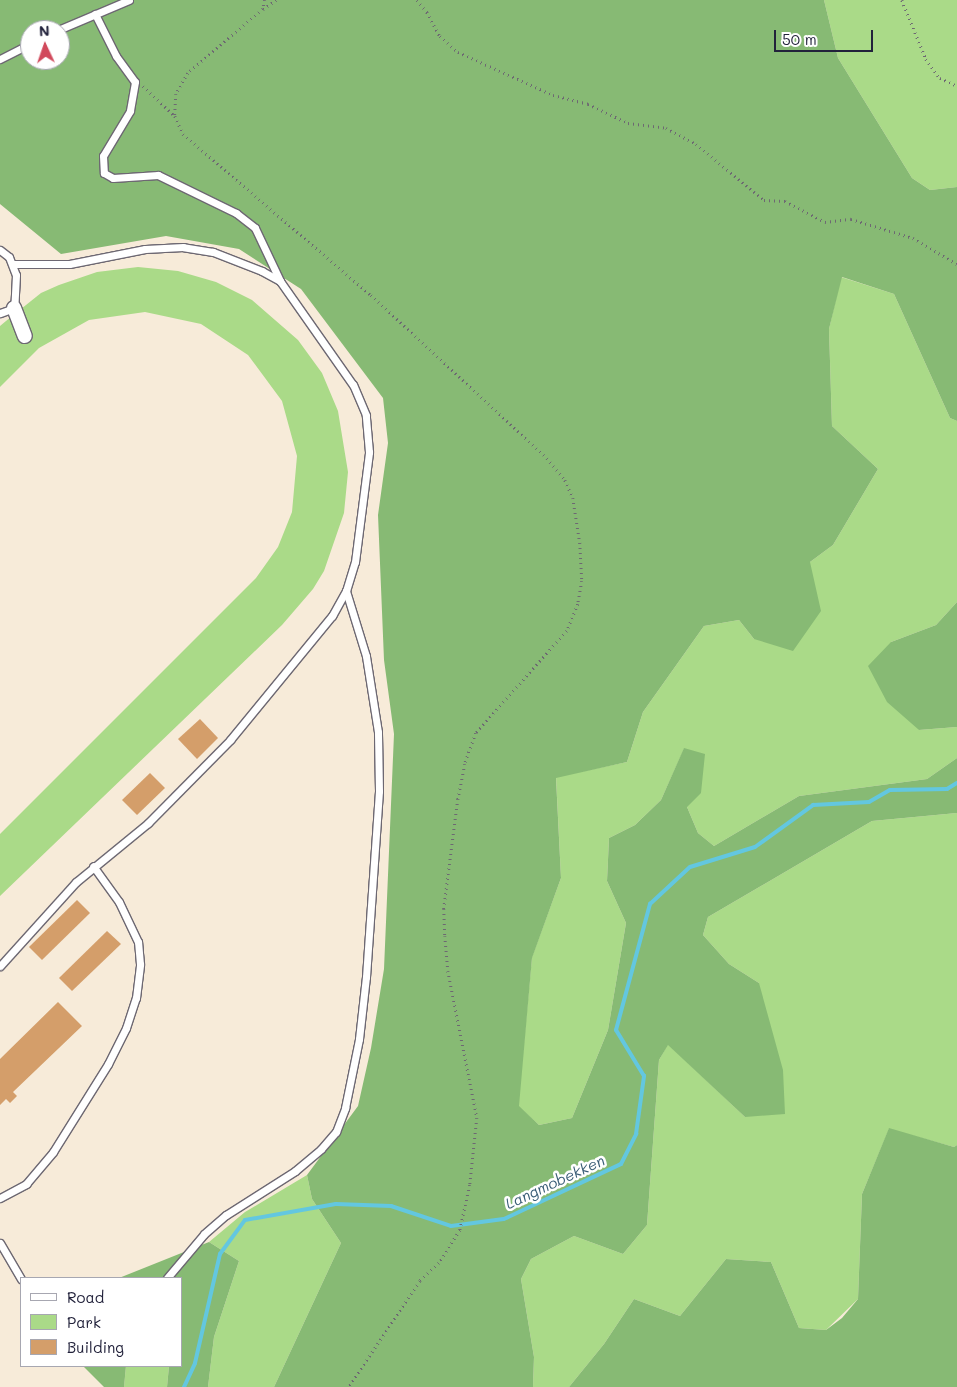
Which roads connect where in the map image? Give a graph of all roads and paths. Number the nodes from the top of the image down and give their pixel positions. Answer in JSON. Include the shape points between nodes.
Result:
{"nodes":[{"id":1,"x":129,"y":0,"type":"edge"},
{"id":2,"x":265,"y":0,"type":"edge"},
{"id":3,"x":276,"y":0,"type":"edge"},
{"id":4,"x":417,"y":0,"type":"edge"},
{"id":5,"x":902,"y":0,"type":"edge"},
{"id":6,"x":263,"y":8,"type":"junction"},
{"id":7,"x":95,"y":14,"type":"junction"},
{"id":8,"x":70,"y":25,"type":"edge"},
{"id":9,"x":20,"y":49,"type":"edge"},
{"id":10,"x":0,"y":59,"type":"edge"},
{"id":11,"x":133,"y":77,"type":"junction"},
{"id":12,"x":957,"y":86,"type":"edge"},
{"id":13,"x":174,"y":116,"type":"junction"},
{"id":14,"x":0,"y":250,"type":"edge"},
{"id":15,"x":13,"y":264,"type":"junction"},
{"id":16,"x":957,"y":264,"type":"edge"},
{"id":17,"x":280,"y":281,"type":"junction"},
{"id":18,"x":14,"y":308,"type":"junction"},
{"id":19,"x":0,"y":313,"type":"edge"},
{"id":20,"x":25,"y":336,"type":"dead end"},
{"id":21,"x":346,"y":591,"type":"junction"},
{"id":22,"x":93,"y":866,"type":"junction"},
{"id":23,"x":0,"y":966,"type":"edge"},
{"id":24,"x":0,"y":1198,"type":"edge"},
{"id":25,"x":0,"y":1244,"type":"edge"},
{"id":26,"x":20,"y":1277,"type":"edge"},
{"id":27,"x":168,"y":1277,"type":"edge"},
{"id":28,"x":349,"y":1387,"type":"edge"}],
"edges":[{"from":1,"to":7,"type":"lane"},
{"from":2,"to":6,"type":"path"},
{"from":3,"to":6,"type":"path"},
{"from":4,"to":16,"type":"path","via":[[440,36],[458,52],[554,95],[588,104],[628,123],[666,128],[696,144],[764,200],[785,201],[826,222],[851,219],[913,238]]},
{"from":5,"to":12,"type":"path","via":[[926,59],[940,78]]},
{"from":6,"to":13,"type":"path","via":[[188,73],[176,94]]},
{"from":7,"to":8,"type":"lane"},
{"from":7,"to":11,"type":"lane","via":[[116,56]]},
{"from":9,"to":10,"type":"lane"},
{"from":11,"to":13,"type":"path"},
{"from":11,"to":17,"type":"lane","via":[[135,86],[130,111],[103,156],[104,173],[113,178],[158,175],[236,214],[255,228]]},
{"from":13,"to":28,"type":"path","via":[[183,134],[371,295],[547,458],[565,480],[573,498],[580,543],[582,581],[578,604],[567,631],[476,733],[458,799],[444,909],[444,936],[477,1118],[470,1185],[460,1230],[439,1263],[420,1281]]},
{"from":14,"to":15,"type":"lane"},
{"from":15,"to":17,"type":"lane","via":[[69,264],[145,249],[183,247],[230,258]]},
{"from":15,"to":18,"type":"lane","via":[[16,275]]},
{"from":17,"to":21,"type":"lane","via":[[353,385],[368,425],[369,452],[362,516],[355,562]]},
{"from":18,"to":19,"type":"lane"},
{"from":18,"to":20,"type":"street"},
{"from":21,"to":22,"type":"lane","via":[[332,616],[230,740],[153,818]]},
{"from":21,"to":27,"type":"lane","via":[[366,656],[379,744],[366,977],[359,1039],[345,1108],[336,1132],[321,1149],[295,1171],[226,1215],[204,1234]]},
{"from":22,"to":23,"type":"lane"},
{"from":22,"to":24,"type":"lane","via":[[120,902],[138,942],[140,964],[136,998],[126,1028],[108,1064],[53,1152],[26,1184]]},
{"from":25,"to":26,"type":"lane"}]}
